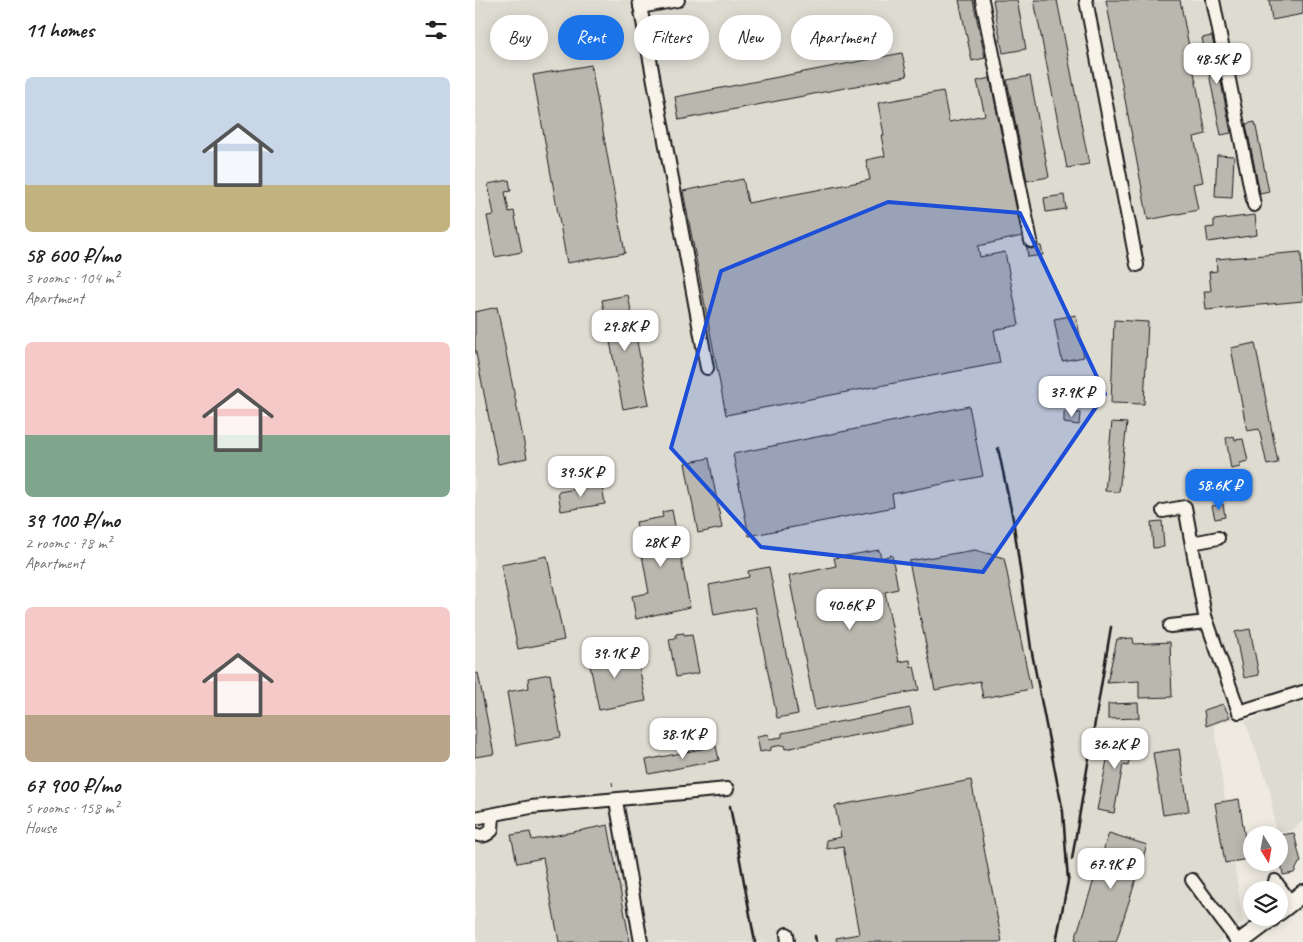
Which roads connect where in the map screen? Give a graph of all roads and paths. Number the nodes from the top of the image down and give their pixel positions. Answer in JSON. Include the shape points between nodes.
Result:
{"nodes":[{"id":1,"x":678,"y":0,"type":"edge"},
{"id":2,"x":982,"y":0,"type":"edge"},
{"id":3,"x":1086,"y":0,"type":"edge"},
{"id":4,"x":1213,"y":0,"type":"edge"},
{"id":5,"x":639,"y":4,"type":"edge"},
{"id":6,"x":1254,"y":206,"type":"dead end"},
{"id":7,"x":1031,"y":241,"type":"dead end"},
{"id":8,"x":1137,"y":265,"type":"dead end"},
{"id":9,"x":707,"y":368,"type":"dead end"},
{"id":10,"x":1163,"y":511,"type":"dead end"},
{"id":11,"x":1218,"y":538,"type":"dead end"},
{"id":12,"x":1192,"y":543,"type":"junction"},
{"id":13,"x":1207,"y":622,"type":"junction"},
{"id":14,"x":1170,"y":626,"type":"dead end"},
{"id":15,"x":1303,"y":692,"type":"edge"},
{"id":16,"x":727,"y":789,"type":"dead end"},
{"id":17,"x":616,"y":800,"type":"junction"},
{"id":18,"x":493,"y":815,"type":"junction"},
{"id":19,"x":475,"y":818,"type":"edge"},
{"id":20,"x":475,"y":834,"type":"edge"},
{"id":21,"x":1193,"y":880,"type":"dead end"},
{"id":22,"x":1261,"y":926,"type":"edge"},
{"id":23,"x":641,"y":942,"type":"edge"},
{"id":24,"x":1239,"y":942,"type":"edge"}],
"edges":[{"from":1,"to":5,"type":"lane"},
{"from":2,"to":7,"type":"lane"},
{"from":3,"to":8,"type":"lane"},
{"from":4,"to":6,"type":"lane"},
{"from":5,"to":9,"type":"lane"},
{"from":10,"to":12,"type":"lane","via":[[1185,507]]},
{"from":11,"to":12,"type":"lane"},
{"from":12,"to":13,"type":"lane"},
{"from":13,"to":14,"type":"lane"},
{"from":13,"to":15,"type":"lane","via":[[1239,712]]},
{"from":16,"to":17,"type":"lane"},
{"from":17,"to":18,"type":"lane"},
{"from":17,"to":23,"type":"lane"},
{"from":18,"to":19,"type":"lane"},
{"from":18,"to":20,"type":"lane","via":[[492,830],[481,836]]},
{"from":21,"to":24,"type":"lane"},
{"from":22,"to":24,"type":"main road"}]}
